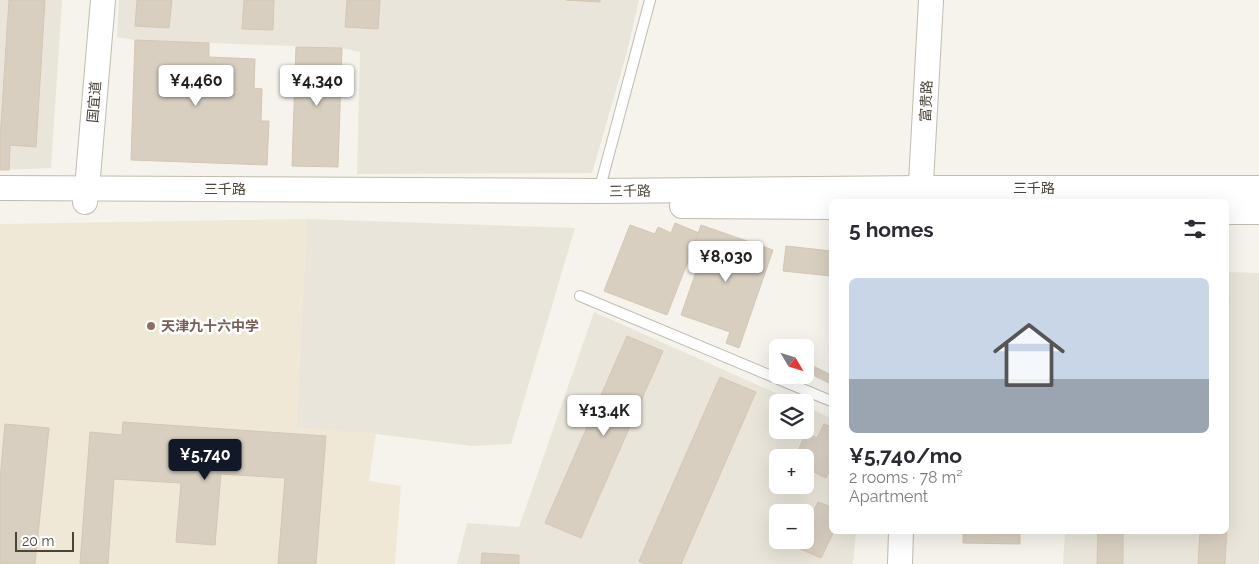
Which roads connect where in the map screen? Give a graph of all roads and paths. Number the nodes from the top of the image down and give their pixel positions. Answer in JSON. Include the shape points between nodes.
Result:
{"nodes":[{"id":1,"x":103,"y":0,"type":"edge"},
{"id":2,"x":650,"y":0,"type":"edge"},
{"id":3,"x":931,"y":0,"type":"edge"},
{"id":4,"x":0,"y":188,"type":"edge"},
{"id":5,"x":1259,"y":188,"type":"edge"},
{"id":6,"x":599,"y":191,"type":"junction"},
{"id":7,"x":921,"y":195,"type":"edge"},
{"id":8,"x":86,"y":196,"type":"junction"},
{"id":9,"x":0,"y":204,"type":"edge"},
{"id":10,"x":829,"y":207,"type":"edge"},
{"id":11,"x":1229,"y":212,"type":"edge"},
{"id":12,"x":1259,"y":212,"type":"edge"},
{"id":13,"x":580,"y":296,"type":"dead end"},
{"id":14,"x":829,"y":401,"type":"edge"},
{"id":15,"x":901,"y":534,"type":"edge"},
{"id":16,"x":900,"y":564,"type":"edge"}],
"edges":[{"from":1,"to":8,"type":"street","name":"国宜道"},
{"from":2,"to":6,"type":"lane"},
{"from":3,"to":7,"type":"street","name":"富贵路"},
{"from":4,"to":8,"type":"street","name":"三千路"},
{"from":5,"to":7,"type":"street","name":"三千路"},
{"from":6,"to":7,"type":"street","name":"三千路"},
{"from":6,"to":8,"type":"street","name":"三千路"},
{"from":8,"to":9,"type":"street","name":"三千路"},
{"from":8,"to":10,"type":"street","name":"三千路"},
{"from":11,"to":12,"type":"street"},
{"from":13,"to":14,"type":"lane"},
{"from":15,"to":16,"type":"street"}]}
